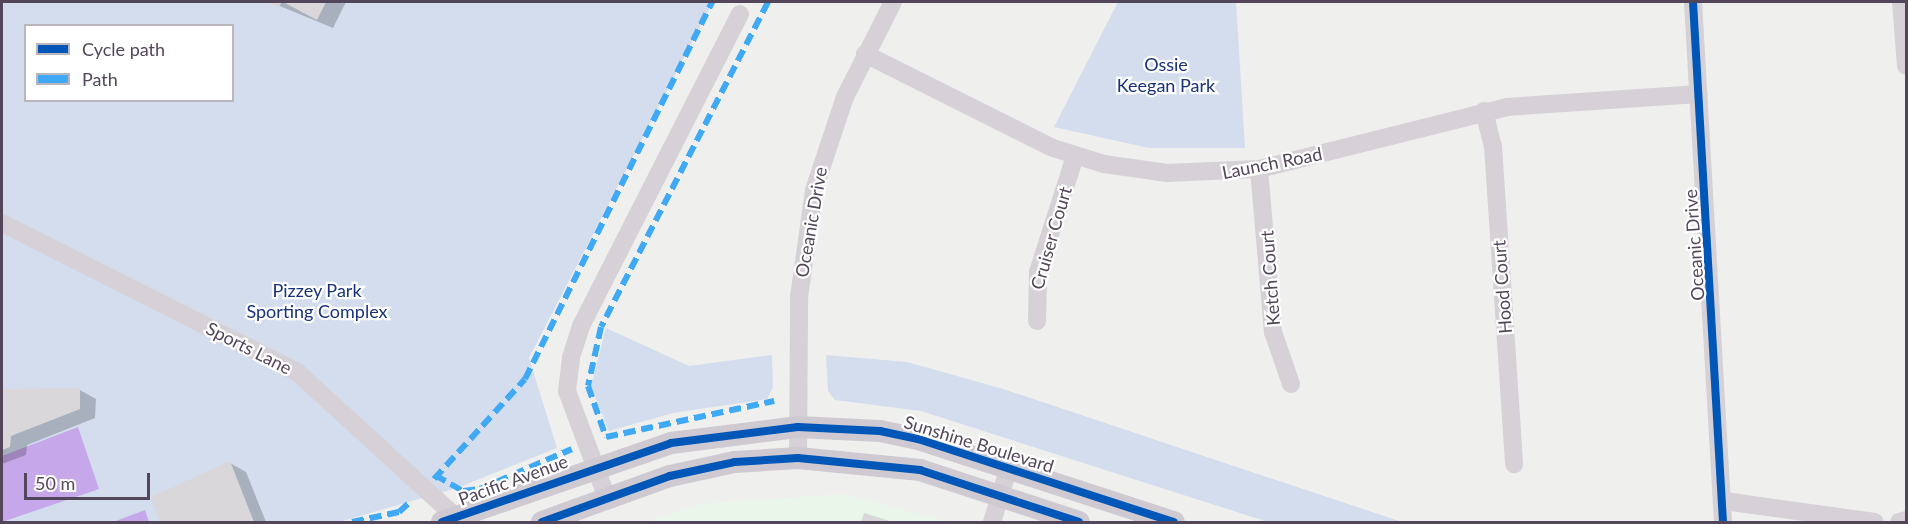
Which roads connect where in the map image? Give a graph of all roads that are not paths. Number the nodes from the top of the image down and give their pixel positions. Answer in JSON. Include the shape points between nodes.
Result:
{"nodes":[{"id":1,"x":893,"y":2,"type":"edge"},
{"id":2,"x":1694,"y":2,"type":"edge"},
{"id":3,"x":1901,"y":2,"type":"edge"},
{"id":4,"x":740,"y":14,"type":"dead end"},
{"id":5,"x":866,"y":54,"type":"junction"},
{"id":6,"x":1906,"y":66,"type":"edge"},
{"id":7,"x":1699,"y":94,"type":"junction"},
{"id":8,"x":1484,"y":111,"type":"junction"},
{"id":9,"x":1075,"y":156,"type":"junction"},
{"id":10,"x":1259,"y":169,"type":"junction"},
{"id":11,"x":2,"y":223,"type":"edge"},
{"id":12,"x":1037,"y":321,"type":"dead end"},
{"id":13,"x":1291,"y":384,"type":"dead end"},
{"id":14,"x":798,"y":427,"type":"junction"},
{"id":15,"x":798,"y":458,"type":"junction"},
{"id":16,"x":1514,"y":464,"type":"dead end"},
{"id":17,"x":595,"y":466,"type":"junction"},
{"id":18,"x":1010,"y":467,"type":"junction"},
{"id":19,"x":1001,"y":496,"type":"junction"},
{"id":20,"x":607,"y":498,"type":"junction"},
{"id":21,"x":1724,"y":501,"type":"junction"},
{"id":22,"x":1906,"y":520,"type":"edge"},
{"id":23,"x":453,"y":521,"type":"edge"},
{"id":24,"x":542,"y":522,"type":"edge"},
{"id":25,"x":992,"y":522,"type":"edge"},
{"id":26,"x":1079,"y":522,"type":"edge"},
{"id":27,"x":1174,"y":522,"type":"edge"},
{"id":28,"x":1723,"y":522,"type":"edge"},
{"id":29,"x":1875,"y":522,"type":"edge"},
{"id":30,"x":1899,"y":522,"type":"edge"}],
"edges":[{"from":1,"to":5,"type":"street","name":"Oceanic Drive"},
{"from":2,"to":7,"type":"street","name":"Oceanic Drive"},
{"from":3,"to":6,"type":"street"},
{"from":4,"to":17,"type":"street","name":"Pacific Avenue","via":[[581,326],[571,357],[567,391]]},
{"from":5,"to":9,"type":"street","name":"Launch Road","via":[[1010,130]]},
{"from":5,"to":14,"type":"street","name":"Oceanic Drive","via":[[832,127],[806,229],[799,297]]},
{"from":7,"to":8,"type":"street","name":"Launch Road"},
{"from":7,"to":21,"type":"street","name":"Oceanic Drive"},
{"from":8,"to":10,"type":"street","name":"Launch Road"},
{"from":8,"to":16,"type":"street","name":"Hood Court","via":[[1493,146]]},
{"from":9,"to":10,"type":"street","name":"Launch Road","via":[[1167,173]]},
{"from":9,"to":12,"type":"street","name":"Cruiser Court","via":[[1038,272]]},
{"from":10,"to":13,"type":"street","name":"Ketch Court","via":[[1273,332]]},
{"from":11,"to":23,"type":"street","name":"Sports Lane","via":[[297,372]]},
{"from":14,"to":15,"type":"street","name":"Oceanic Drive"},
{"from":14,"to":17,"type":"main road","name":"Sunshine Boulevard","via":[[703,436]]},
{"from":14,"to":18,"type":"main road","name":"Sunshine Boulevard","via":[[880,431]]},
{"from":15,"to":19,"type":"main road","via":[[882,463]]},
{"from":15,"to":20,"type":"main road","via":[[703,468]]},
{"from":17,"to":20,"type":"street","name":"Pacific Avenue"},
{"from":17,"to":23,"type":"main road","name":"Pacific Avenue"},
{"from":18,"to":19,"type":"street"},
{"from":18,"to":27,"type":"main road","name":"Sunshine Boulevard"},
{"from":19,"to":25,"type":"street"},
{"from":19,"to":26,"type":"main road"},
{"from":20,"to":24,"type":"main road"},
{"from":21,"to":28,"type":"street","name":"Oceanic Drive"},
{"from":21,"to":29,"type":"street"},
{"from":22,"to":30,"type":"street"}]}
